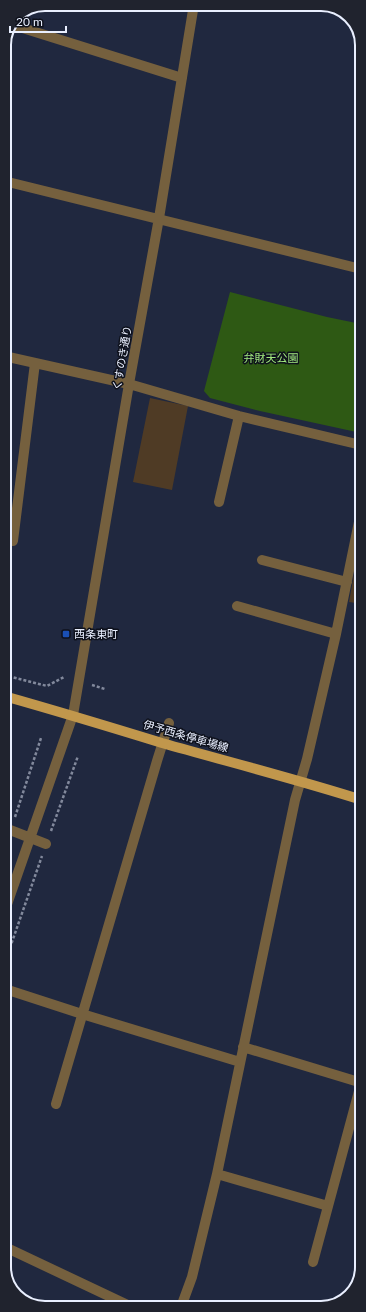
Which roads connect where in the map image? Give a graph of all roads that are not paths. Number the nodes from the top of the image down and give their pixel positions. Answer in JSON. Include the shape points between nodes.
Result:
{"nodes":[{"id":1,"x":193,"y":11,"type":"edge"},
{"id":2,"x":17,"y":26,"type":"edge"},
{"id":3,"x":182,"y":78,"type":"junction"},
{"id":4,"x":11,"y":183,"type":"edge"},
{"id":5,"x":159,"y":218,"type":"junction"},
{"id":6,"x":355,"y":267,"type":"edge"},
{"id":7,"x":11,"y":358,"type":"edge"},
{"id":8,"x":36,"y":363,"type":"junction"},
{"id":9,"x":129,"y":384,"type":"junction"},
{"id":10,"x":239,"y":416,"type":"junction"},
{"id":11,"x":355,"y":444,"type":"edge"},
{"id":12,"x":219,"y":502,"type":"dead end"},
{"id":13,"x":13,"y":541,"type":"dead end"},
{"id":14,"x":355,"y":545,"type":"edge"},
{"id":15,"x":262,"y":560,"type":"dead end"},
{"id":16,"x":347,"y":582,"type":"junction"},
{"id":17,"x":237,"y":606,"type":"dead end"},
{"id":18,"x":336,"y":634,"type":"junction"},
{"id":19,"x":11,"y":698,"type":"edge"},
{"id":20,"x":72,"y":715,"type":"junction"},
{"id":21,"x":169,"y":723,"type":"dead end"},
{"id":22,"x":162,"y":743,"type":"junction"},
{"id":23,"x":300,"y":781,"type":"junction"},
{"id":24,"x":355,"y":798,"type":"edge"},
{"id":25,"x":11,"y":830,"type":"edge"},
{"id":26,"x":30,"y":838,"type":"junction"},
{"id":27,"x":46,"y":844,"type":"dead end"},
{"id":28,"x":11,"y":893,"type":"edge"},
{"id":29,"x":11,"y":991,"type":"edge"},
{"id":30,"x":82,"y":1014,"type":"junction"},
{"id":31,"x":243,"y":1047,"type":"junction"},
{"id":32,"x":240,"y":1062,"type":"junction"},
{"id":33,"x":355,"y":1080,"type":"edge"},
{"id":34,"x":56,"y":1104,"type":"dead end"},
{"id":35,"x":355,"y":1108,"type":"edge"},
{"id":36,"x":217,"y":1174,"type":"junction"},
{"id":37,"x":328,"y":1206,"type":"junction"},
{"id":38,"x":11,"y":1250,"type":"edge"},
{"id":39,"x":313,"y":1262,"type":"dead end"},
{"id":40,"x":119,"y":1301,"type":"edge"},
{"id":41,"x":183,"y":1301,"type":"edge"}],
"edges":[{"from":1,"to":3,"type":"street","name":"くすのき通り"},
{"from":2,"to":3,"type":"street"},
{"from":3,"to":5,"type":"street","name":"くすのき通り"},
{"from":4,"to":5,"type":"street"},
{"from":5,"to":6,"type":"street"},
{"from":5,"to":9,"type":"street","name":"くすのき通り"},
{"from":7,"to":8,"type":"street"},
{"from":8,"to":9,"type":"street"},
{"from":8,"to":13,"type":"street"},
{"from":9,"to":10,"type":"street"},
{"from":9,"to":20,"type":"street","name":"くすのき通り"},
{"from":10,"to":11,"type":"street"},
{"from":10,"to":12,"type":"street"},
{"from":14,"to":16,"type":"street"},
{"from":15,"to":16,"type":"street"},
{"from":16,"to":18,"type":"street"},
{"from":17,"to":18,"type":"street"},
{"from":18,"to":23,"type":"street"},
{"from":19,"to":20,"type":"main road","name":"伊予西条停車場線"},
{"from":20,"to":22,"type":"main road","name":"伊予西条停車場線"},
{"from":20,"to":26,"type":"street","name":"くすのき通り"},
{"from":21,"to":22,"type":"street"},
{"from":22,"to":23,"type":"main road","name":"伊予西条停車場線"},
{"from":22,"to":30,"type":"street"},
{"from":23,"to":24,"type":"main road","name":"伊予西条停車場線"},
{"from":23,"to":31,"type":"street"},
{"from":25,"to":26,"type":"street"},
{"from":26,"to":27,"type":"street"},
{"from":26,"to":28,"type":"street","name":"くすのき通り"},
{"from":29,"to":30,"type":"street"},
{"from":30,"to":32,"type":"street"},
{"from":30,"to":34,"type":"street"},
{"from":31,"to":32,"type":"street"},
{"from":31,"to":33,"type":"street"},
{"from":32,"to":36,"type":"street"},
{"from":35,"to":37,"type":"street"},
{"from":36,"to":37,"type":"street"},
{"from":36,"to":41,"type":"street","via":[[192,1277]]},
{"from":37,"to":39,"type":"street"},
{"from":38,"to":40,"type":"street"}]}
